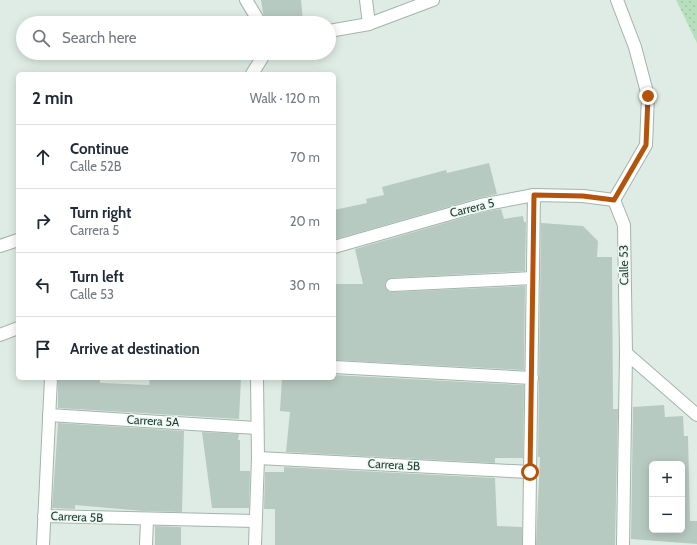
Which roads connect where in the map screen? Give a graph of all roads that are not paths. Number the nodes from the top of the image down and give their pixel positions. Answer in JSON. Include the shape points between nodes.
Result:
{"nodes":[{"id":1,"x":246,"y":0,"type":"edge"},
{"id":2,"x":366,"y":0,"type":"edge"},
{"id":3,"x":433,"y":0,"type":"edge"},
{"id":4,"x":616,"y":0,"type":"edge"},
{"id":5,"x":256,"y":16,"type":"edge"},
{"id":6,"x":369,"y":24,"type":"junction"},
{"id":7,"x":336,"y":30,"type":"edge"},
{"id":8,"x":261,"y":60,"type":"edge"},
{"id":9,"x":253,"y":72,"type":"edge"},
{"id":10,"x":534,"y":195,"type":"junction"},
{"id":11,"x":614,"y":200,"type":"junction"},
{"id":12,"x":16,"y":241,"type":"edge"},
{"id":13,"x":0,"y":246,"type":"edge"},
{"id":14,"x":336,"y":246,"type":"edge"},
{"id":15,"x":534,"y":278,"type":"junction"},
{"id":16,"x":392,"y":286,"type":"dead end"},
{"id":17,"x":16,"y":329,"type":"edge"},
{"id":18,"x":0,"y":335,"type":"edge"},
{"id":19,"x":626,"y":353,"type":"junction"},
{"id":20,"x":336,"y":367,"type":"edge"},
{"id":21,"x":532,"y":378,"type":"junction"},
{"id":22,"x":51,"y":380,"type":"edge"},
{"id":23,"x":257,"y":380,"type":"edge"},
{"id":24,"x":49,"y":415,"type":"junction"},
{"id":25,"x":697,"y":415,"type":"edge"},
{"id":26,"x":257,"y":428,"type":"junction"},
{"id":27,"x":258,"y":458,"type":"junction"},
{"id":28,"x":530,"y":472,"type":"junction"},
{"id":29,"x":44,"y":516,"type":"junction"},
{"id":30,"x":147,"y":520,"type":"junction"},
{"id":31,"x":255,"y":522,"type":"junction"},
{"id":32,"x":43,"y":545,"type":"edge"},
{"id":33,"x":146,"y":545,"type":"edge"},
{"id":34,"x":255,"y":545,"type":"edge"},
{"id":35,"x":529,"y":545,"type":"edge"},
{"id":36,"x":623,"y":545,"type":"edge"}],
"edges":[{"from":1,"to":5,"type":"street"},
{"from":2,"to":6,"type":"street"},
{"from":3,"to":6,"type":"street"},
{"from":4,"to":11,"type":"street","via":[[635,47],[648,96],[646,145]]},
{"from":6,"to":7,"type":"street"},
{"from":8,"to":9,"type":"street"},
{"from":10,"to":11,"type":"street","name":"Carrera 5","via":[[583,196]]},
{"from":10,"to":14,"type":"street","name":"Carrera 5","via":[[481,205]]},
{"from":10,"to":15,"type":"street"},
{"from":11,"to":19,"type":"street","name":"Calle 53","via":[[624,225]]},
{"from":12,"to":13,"type":"street"},
{"from":15,"to":16,"type":"street"},
{"from":15,"to":21,"type":"street"},
{"from":17,"to":18,"type":"street"},
{"from":19,"to":25,"type":"street"},
{"from":19,"to":36,"type":"street","name":"Calle 53"},
{"from":20,"to":21,"type":"street"},
{"from":21,"to":28,"type":"street"},
{"from":22,"to":24,"type":"street"},
{"from":23,"to":26,"type":"street"},
{"from":24,"to":26,"type":"street","name":"Carrera 5A"},
{"from":24,"to":29,"type":"street"},
{"from":26,"to":27,"type":"street"},
{"from":27,"to":28,"type":"street","name":"Carrera 5B"},
{"from":27,"to":31,"type":"street"},
{"from":28,"to":35,"type":"street"},
{"from":29,"to":30,"type":"street","name":"Carrera 5B"},
{"from":29,"to":32,"type":"street"},
{"from":30,"to":31,"type":"street","name":"Carrera 5B"},
{"from":30,"to":33,"type":"street"},
{"from":31,"to":34,"type":"street"}]}
